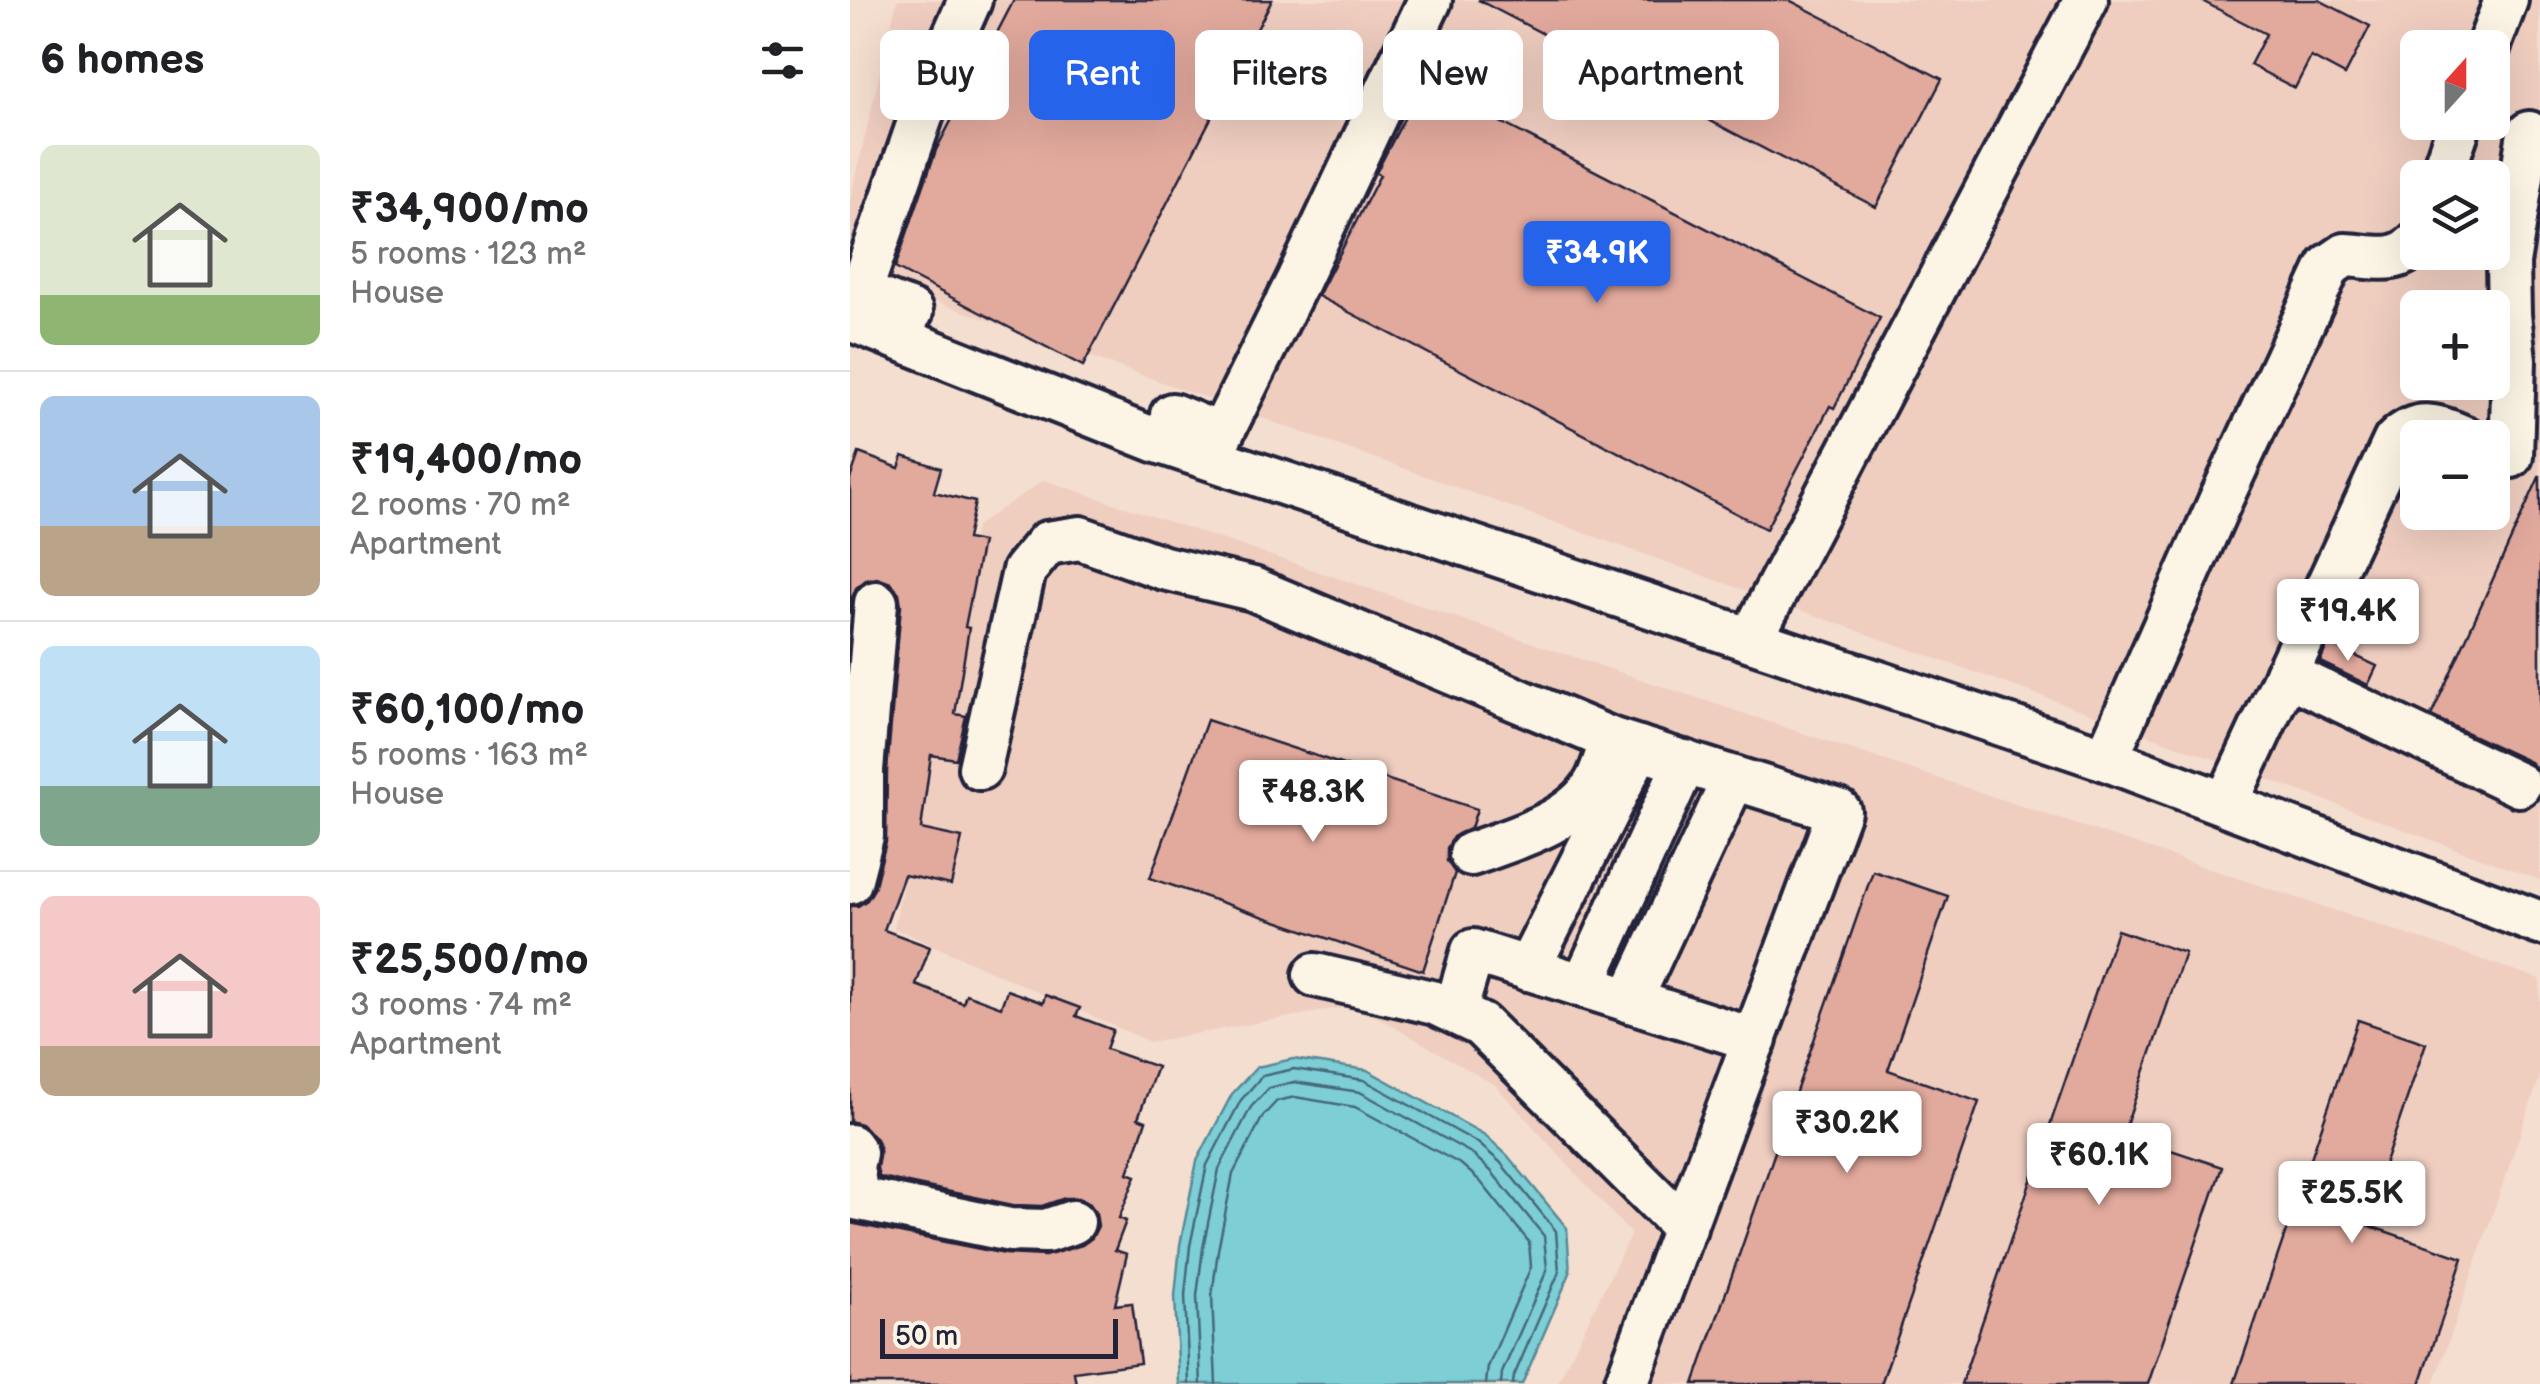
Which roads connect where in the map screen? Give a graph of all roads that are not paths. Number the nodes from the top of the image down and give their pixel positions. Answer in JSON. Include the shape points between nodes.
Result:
{"nodes":[{"id":1,"x":970,"y":0,"type":"edge"},
{"id":2,"x":1430,"y":0,"type":"edge"},
{"id":3,"x":2086,"y":0,"type":"edge"},
{"id":4,"x":2506,"y":0,"type":"edge"},
{"id":5,"x":2495,"y":30,"type":"edge"},
{"id":6,"x":2520,"y":129,"type":"edge"},
{"id":7,"x":2400,"y":256,"type":"edge"},
{"id":8,"x":850,"y":320,"type":"edge"},
{"id":9,"x":2400,"y":437,"type":"edge"},
{"id":10,"x":2515,"y":458,"type":"edge"},
{"id":11,"x":876,"y":603,"type":"dead end"},
{"id":12,"x":1752,"y":639,"type":"junction"},
{"id":13,"x":2286,"y":674,"type":"junction"},
{"id":14,"x":1626,"y":744,"type":"junction"},
{"id":15,"x":2106,"y":758,"type":"junction"},
{"id":16,"x":1684,"y":762,"type":"junction"},
{"id":17,"x":980,"y":768,"type":"dead end"},
{"id":18,"x":1734,"y":778,"type":"junction"},
{"id":19,"x":2519,"y":785,"type":"dead end"},
{"id":20,"x":2226,"y":804,"type":"junction"},
{"id":21,"x":1471,"y":854,"type":"dead end"},
{"id":22,"x":850,"y":882,"type":"edge"},
{"id":23,"x":2540,"y":923,"type":"edge"},
{"id":24,"x":1528,"y":969,"type":"junction"},
{"id":25,"x":1314,"y":975,"type":"dead end"},
{"id":26,"x":1582,"y":986,"type":"junction"},
{"id":27,"x":1630,"y":1001,"type":"junction"},
{"id":28,"x":1454,"y":1012,"type":"junction"},
{"id":29,"x":1755,"y":1040,"type":"junction"},
{"id":30,"x":850,"y":1146,"type":"edge"},
{"id":31,"x":854,"y":1197,"type":"edge"},
{"id":32,"x":1073,"y":1222,"type":"dead end"},
{"id":33,"x":1685,"y":1228,"type":"junction"},
{"id":34,"x":1626,"y":1384,"type":"edge"}],
"edges":[{"from":1,"to":2,"type":"street","via":[[860,292],[1221,435]]},
{"from":3,"to":12,"type":"street"},
{"from":4,"to":5,"type":"street"},
{"from":6,"to":10,"type":"street","via":[[2508,263]]},
{"from":7,"to":15,"type":"street","via":[[2345,255],[2330,266]]},
{"from":8,"to":12,"type":"street","via":[[1155,440]]},
{"from":9,"to":13,"type":"street"},
{"from":11,"to":22,"type":"street","via":[[862,836]]},
{"from":12,"to":15,"type":"street"},
{"from":13,"to":19,"type":"street"},
{"from":13,"to":20,"type":"street"},
{"from":14,"to":16,"type":"street"},
{"from":14,"to":17,"type":"street","via":[[1253,589],[1164,568],[1080,538],[1047,543],[1024,571]]},
{"from":14,"to":21,"type":"street","via":[[1567,813]]},
{"from":14,"to":24,"type":"street"},
{"from":15,"to":20,"type":"street"},
{"from":16,"to":18,"type":"street"},
{"from":16,"to":26,"type":"street"},
{"from":18,"to":27,"type":"street"},
{"from":18,"to":29,"type":"street","via":[[1840,811]]},
{"from":20,"to":23,"type":"street"},
{"from":24,"to":26,"type":"street"},
{"from":24,"to":28,"type":"street","via":[[1473,951]]},
{"from":25,"to":28,"type":"street"},
{"from":26,"to":27,"type":"street"},
{"from":27,"to":29,"type":"street"},
{"from":28,"to":33,"type":"street","via":[[1481,1025]]},
{"from":29,"to":33,"type":"street"},
{"from":30,"to":31,"type":"street"},
{"from":31,"to":32,"type":"street","via":[[1010,1230],[1046,1231]]},
{"from":33,"to":34,"type":"street"}]}
